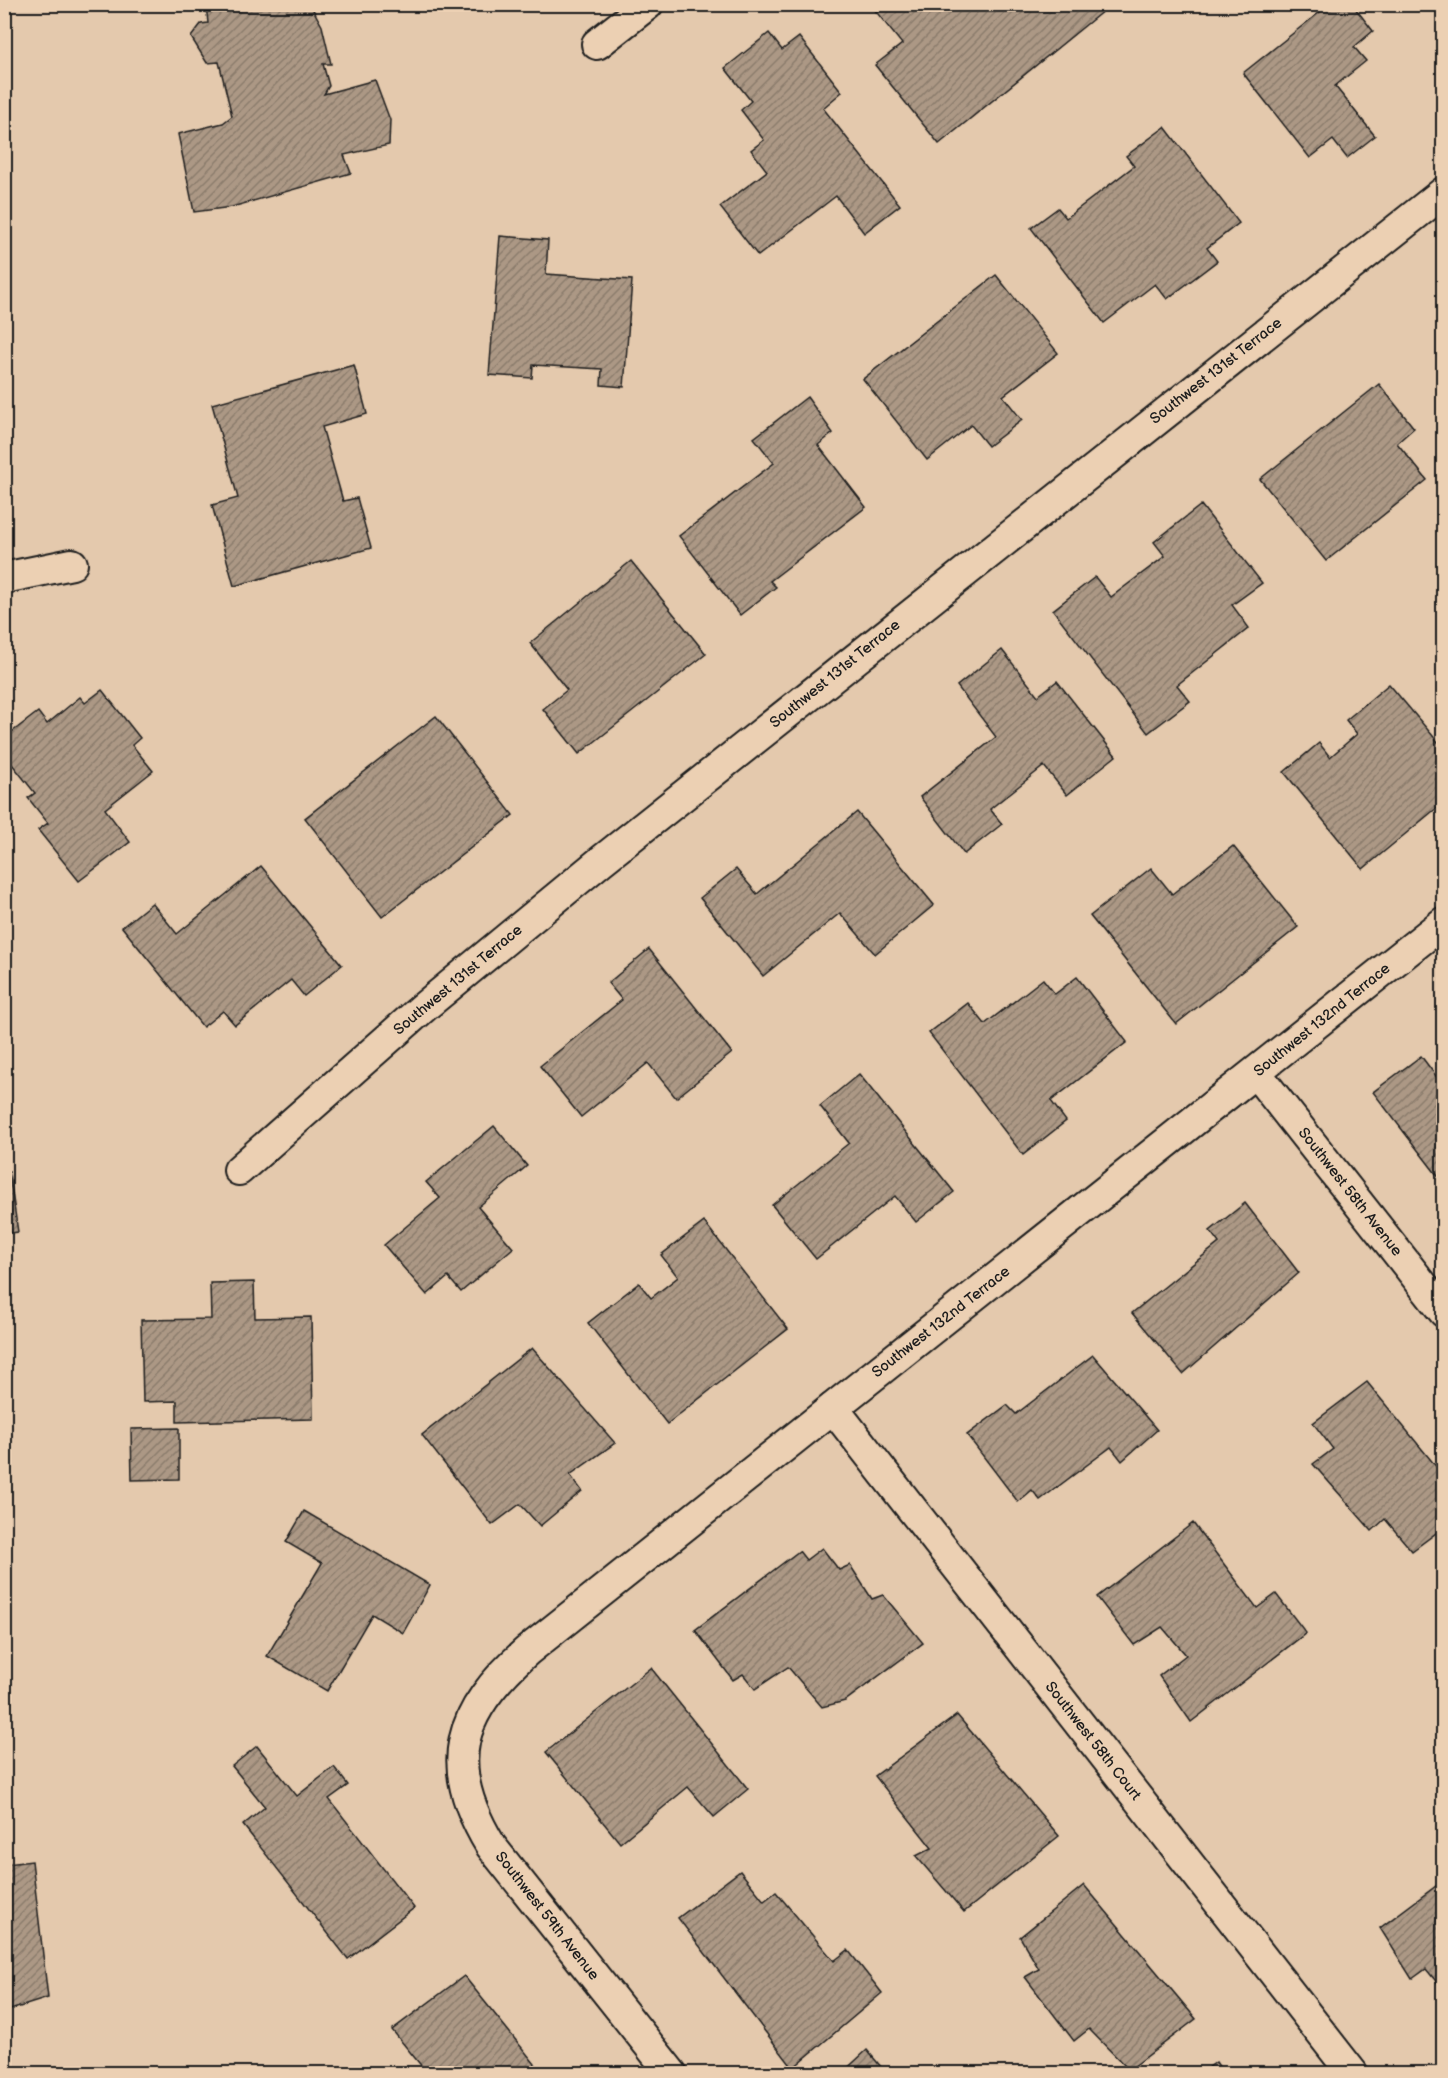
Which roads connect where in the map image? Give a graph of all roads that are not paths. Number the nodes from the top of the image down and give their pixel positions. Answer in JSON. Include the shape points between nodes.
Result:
{"nodes":[{"id":1,"x":648,"y":4,"type":"edge"},
{"id":2,"x":597,"y":44,"type":"dead end"},
{"id":3,"x":1443,"y":192,"type":"edge"},
{"id":4,"x":72,"y":564,"type":"dead end"},
{"id":5,"x":4,"y":578,"type":"edge"},
{"id":6,"x":1443,"y":922,"type":"edge"},
{"id":7,"x":1256,"y":1073,"type":"junction"},
{"id":8,"x":239,"y":1170,"type":"dead end"},
{"id":9,"x":1443,"y":1312,"type":"edge"},
{"id":10,"x":833,"y":1408,"type":"junction"},
{"id":11,"x":463,"y":1741,"type":"joint"},
{"id":12,"x":672,"y":2073,"type":"edge"},
{"id":13,"x":1353,"y":2073,"type":"edge"}],
"edges":[{"from":1,"to":2,"type":"street"},
{"from":3,"to":8,"type":"street","name":"Southwest 131st Terrace","via":[[601,861],[433,1000]]},
{"from":4,"to":5,"type":"street"},
{"from":6,"to":7,"type":"street","name":"Southwest 132nd Terrace"},
{"from":7,"to":9,"type":"street","name":"Southwest 58th Avenue"},
{"from":7,"to":10,"type":"street","name":"Southwest 132nd Terrace"},
{"from":10,"to":11,"type":"street","name":"Southwest 132nd Terrace","via":[[508,1668],[473,1712]]},
{"from":10,"to":13,"type":"street","name":"Southwest 58th Court"},
{"from":11,"to":12,"type":"street","name":"Southwest 59th Avenue","via":[[466,1795],[491,1846]]}]}
